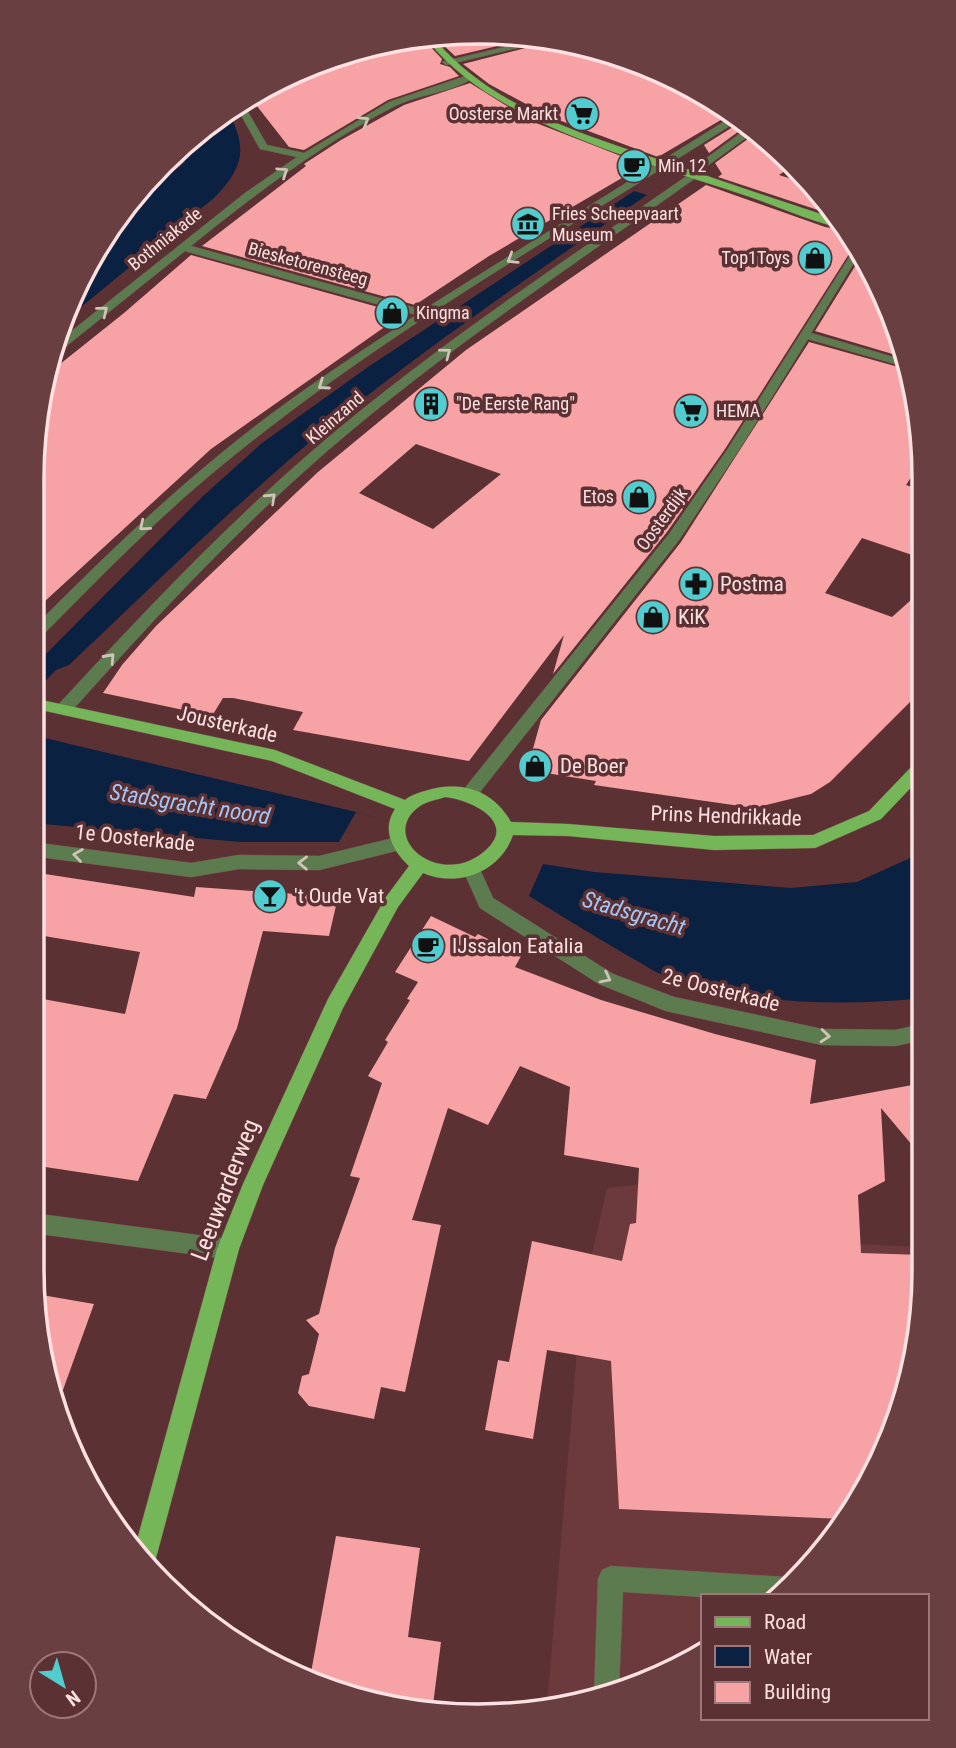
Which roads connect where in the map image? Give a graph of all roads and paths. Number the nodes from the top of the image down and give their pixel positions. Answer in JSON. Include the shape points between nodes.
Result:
{"nodes":[{"id":1,"x":436,"y":46,"type":"edge"},
{"id":2,"x":518,"y":46,"type":"edge"},
{"id":3,"x":446,"y":62,"type":"junction"},
{"id":4,"x":469,"y":78,"type":"junction"},
{"id":5,"x":244,"y":113,"type":"edge"},
{"id":6,"x":728,"y":123,"type":"edge"},
{"id":7,"x":744,"y":135,"type":"edge"},
{"id":8,"x":305,"y":156,"type":"junction"},
{"id":9,"x":664,"y":164,"type":"junction"},
{"id":10,"x":694,"y":175,"type":"junction"},
{"id":11,"x":632,"y":183,"type":"junction"},
{"id":12,"x":658,"y":189,"type":"junction"},
{"id":13,"x":827,"y":220,"type":"edge"},
{"id":14,"x":183,"y":247,"type":"junction"},
{"id":15,"x":852,"y":258,"type":"edge"},
{"id":16,"x":425,"y":314,"type":"junction"},
{"id":17,"x":804,"y":334,"type":"junction"},
{"id":18,"x":66,"y":341,"type":"edge"},
{"id":19,"x":896,"y":361,"type":"edge"},
{"id":20,"x":44,"y":626,"type":"edge"},
{"id":21,"x":44,"y":706,"type":"edge"},
{"id":22,"x":64,"y":709,"type":"junction"},
{"id":23,"x":912,"y":776,"type":"edge"},
{"id":24,"x":470,"y":793,"type":"junction"},
{"id":25,"x":406,"y":807,"type":"junction"},
{"id":26,"x":503,"y":828,"type":"junction"},
{"id":27,"x":398,"y":844,"type":"junction"},
{"id":28,"x":44,"y":851,"type":"edge"},
{"id":29,"x":419,"y":865,"type":"junction"},
{"id":30,"x":473,"y":874,"type":"junction"},
{"id":31,"x":912,"y":1034,"type":"edge"},
{"id":32,"x":44,"y":1225,"type":"edge"},
{"id":33,"x":228,"y":1249,"type":"junction"},
{"id":34,"x":147,"y":1550,"type":"edge"},
{"id":35,"x":772,"y":1589,"type":"edge"},
{"id":36,"x":606,"y":1684,"type":"edge"}],
"edges":[{"from":1,"to":3,"type":"main road"},
{"from":2,"to":3,"type":"street"},
{"from":3,"to":4,"type":"main road"},
{"from":8,"to":4,"type":"street","name":"Bothniakade","one_way":true,"via":[[392,104]]},
{"from":4,"to":9,"type":"main road","via":[[564,128]]},
{"from":5,"to":8,"type":"street","via":[[263,147]]},
{"from":6,"to":9,"type":"street","name":"Kleinzand"},
{"from":7,"to":10,"type":"street","name":"Kleinzand"},
{"from":14,"to":8,"type":"street","name":"Bothniakade","one_way":true},
{"from":9,"to":10,"type":"main road"},
{"from":9,"to":11,"type":"street","name":"Kleinzand"},
{"from":10,"to":12,"type":"street","name":"Kleinzand"},
{"from":10,"to":13,"type":"main road"},
{"from":11,"to":12,"type":"street"},
{"from":11,"to":16,"type":"street","name":"Kleinzand","one_way":true},
{"from":22,"to":12,"type":"street","name":"Kleinzand","one_way":true,"via":[[164,598],[362,416]]},
{"from":14,"to":16,"type":"street","name":"Biesketorensteeg"},
{"from":18,"to":14,"type":"street","name":"Bothniakade","one_way":true},
{"from":15,"to":17,"type":"street","name":"Oosterdijk"},
{"from":16,"to":20,"type":"street","name":"Kleinzand","one_way":true,"via":[[261,428],[135,533]]},
{"from":17,"to":19,"type":"street"},
{"from":17,"to":24,"type":"street","name":"Oosterdijk","via":[[674,537]]},
{"from":21,"to":22,"type":"main road","name":"Jousterkade"},
{"from":22,"to":25,"type":"main road","name":"Jousterkade","via":[[275,756]]},
{"from":23,"to":26,"type":"main road","name":"Prins Hendrikkade","via":[[875,815],[816,841],[714,842]]},
{"from":24,"to":25,"type":"main road","via":[[436,792]]},
{"from":24,"to":26,"type":"main road","via":[[494,808]]},
{"from":25,"to":27,"type":"main road","via":[[397,823]]},
{"from":26,"to":30,"type":"main road","via":[[496,851]]},
{"from":27,"to":28,"type":"street","name":"1e Oosterkade","one_way":true,"via":[[319,863],[239,862],[191,870]]},
{"from":27,"to":29,"type":"main road"},
{"from":29,"to":30,"type":"main road"},
{"from":29,"to":33,"type":"main road","name":"Leeuwarderweg","via":[[392,902],[335,1004]]},
{"from":30,"to":31,"type":"street","name":"2e Oosterkade","one_way":true,"via":[[486,903],[606,979],[673,1005],[822,1037]]},
{"from":32,"to":33,"type":"street"},
{"from":33,"to":34,"type":"main road","name":"Leeuwarderweg"},
{"from":35,"to":36,"type":"street","via":[[611,1579]]}]}
